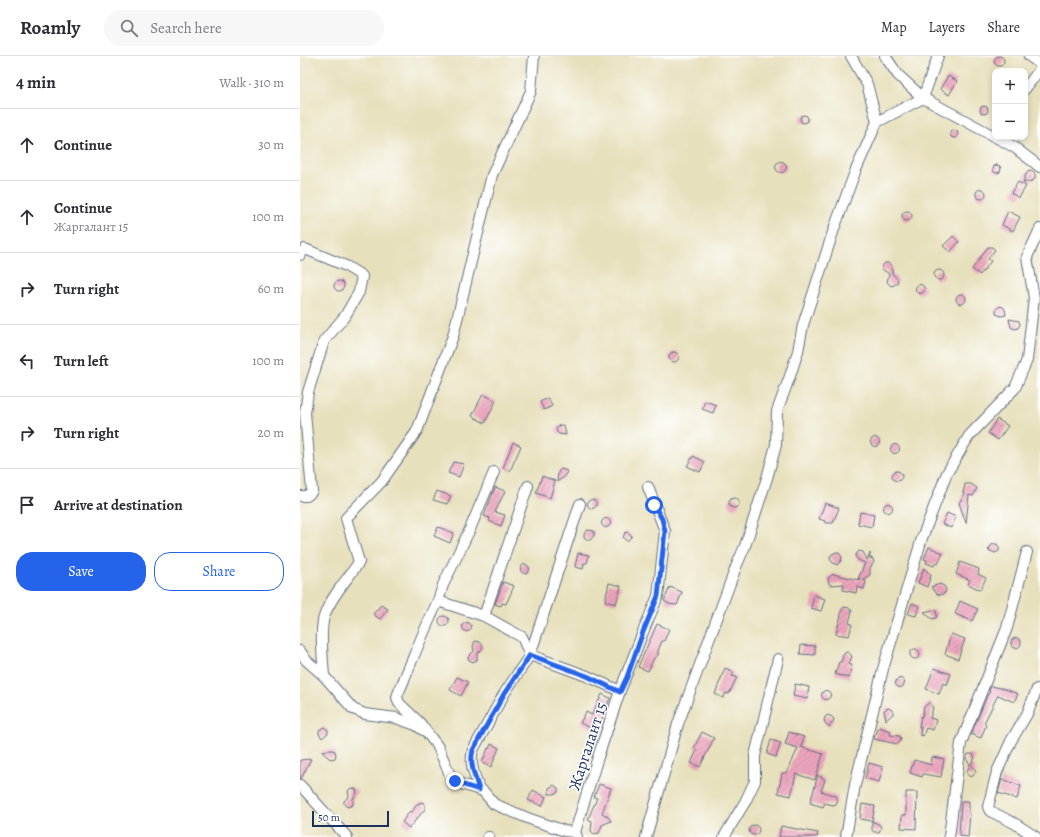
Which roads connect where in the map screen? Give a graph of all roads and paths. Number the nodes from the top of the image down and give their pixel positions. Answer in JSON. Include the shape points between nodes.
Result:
{"nodes":[{"id":1,"x":534,"y":56,"type":"edge"},
{"id":2,"x":851,"y":56,"type":"edge"},
{"id":3,"x":885,"y":56,"type":"edge"},
{"id":4,"x":938,"y":56,"type":"edge"},
{"id":5,"x":1029,"y":56,"type":"edge"},
{"id":6,"x":1040,"y":64,"type":"edge"},
{"id":7,"x":1040,"y":69,"type":"edge"},
{"id":8,"x":1028,"y":85,"type":"edge"},
{"id":9,"x":923,"y":98,"type":"junction"},
{"id":10,"x":877,"y":122,"type":"junction"},
{"id":11,"x":992,"y":130,"type":"edge"},
{"id":12,"x":1004,"y":140,"type":"edge"},
{"id":13,"x":1040,"y":167,"type":"edge"},
{"id":14,"x":1040,"y":229,"type":"edge"},
{"id":15,"x":300,"y":255,"type":"edge"},
{"id":16,"x":494,"y":472,"type":"dead end"},
{"id":17,"x":528,"y":486,"type":"dead end"},
{"id":18,"x":648,"y":487,"type":"dead end"},
{"id":19,"x":300,"y":496,"type":"edge"},
{"id":20,"x":580,"y":504,"type":"dead end"},
{"id":21,"x":1027,"y":552,"type":"dead end"},
{"id":22,"x":438,"y":601,"type":"junction"},
{"id":23,"x":484,"y":616,"type":"junction"},
{"id":24,"x":300,"y":652,"type":"edge"},
{"id":25,"x":530,"y":655,"type":"junction"},
{"id":26,"x":778,"y":659,"type":"dead end"},
{"id":27,"x":324,"y":676,"type":"junction"},
{"id":28,"x":1037,"y":688,"type":"dead end"},
{"id":29,"x":620,"y":692,"type":"junction"},
{"id":30,"x":426,"y":732,"type":"junction"},
{"id":31,"x":300,"y":785,"type":"edge"},
{"id":32,"x":479,"y":790,"type":"junction"},
{"id":33,"x":576,"y":835,"type":"edge"},
{"id":34,"x":347,"y":837,"type":"edge"},
{"id":35,"x":646,"y":837,"type":"edge"},
{"id":36,"x":724,"y":837,"type":"edge"},
{"id":37,"x":846,"y":837,"type":"edge"},
{"id":38,"x":949,"y":837,"type":"edge"},
{"id":39,"x":1036,"y":837,"type":"edge"}],
"edges":[{"from":1,"to":27,"type":"street","via":[[531,91],[492,175],[453,336],[417,431],[382,481],[346,518],[359,562],[324,615]]},
{"from":2,"to":10,"type":"street","via":[[867,84]]},
{"from":3,"to":9,"type":"street","via":[[898,75]]},
{"from":4,"to":9,"type":"street"},
{"from":5,"to":6,"type":"street"},
{"from":7,"to":8,"type":"street"},
{"from":9,"to":10,"type":"street"},
{"from":9,"to":11,"type":"street"},
{"from":10,"to":35,"type":"street","via":[[834,229],[803,325],[798,351],[777,411],[776,445],[767,478],[745,546],[678,724]]},
{"from":12,"to":13,"type":"street"},
{"from":14,"to":37,"type":"street","via":[[1027,257],[1034,298],[1027,360],[1015,388],[969,436],[947,473],[922,538],[883,669],[854,785]]},
{"from":15,"to":19,"type":"street","via":[[305,249],[346,266],[362,276],[360,292],[324,341],[308,392],[305,413],[312,491],[307,496]]},
{"from":16,"to":22,"type":"street"},
{"from":17,"to":23,"type":"street"},
{"from":18,"to":29,"type":"street","name":"Жаргалант 15","via":[[665,531],[658,596]]},
{"from":20,"to":25,"type":"street"},
{"from":21,"to":38,"type":"street","via":[[1007,628],[961,743]]},
{"from":22,"to":23,"type":"street"},
{"from":22,"to":30,"type":"street","via":[[420,638],[397,697],[399,703]]},
{"from":23,"to":25,"type":"street","via":[[522,636]]},
{"from":24,"to":27,"type":"street"},
{"from":25,"to":29,"type":"street","via":[[587,676]]},
{"from":25,"to":32,"type":"street","via":[[504,694],[473,750],[471,764]]},
{"from":26,"to":36,"type":"street","via":[[755,756],[755,781]]},
{"from":27,"to":30,"type":"street","via":[[353,709],[365,714],[396,718],[416,725]]},
{"from":28,"to":39,"type":"street","via":[[1000,766],[988,807],[990,811]]},
{"from":29,"to":33,"type":"street","name":"Жаргалант 15"},
{"from":30,"to":32,"type":"street","via":[[438,747],[455,781]]},
{"from":31,"to":34,"type":"street"},
{"from":32,"to":33,"type":"street","via":[[494,804]]}]}
